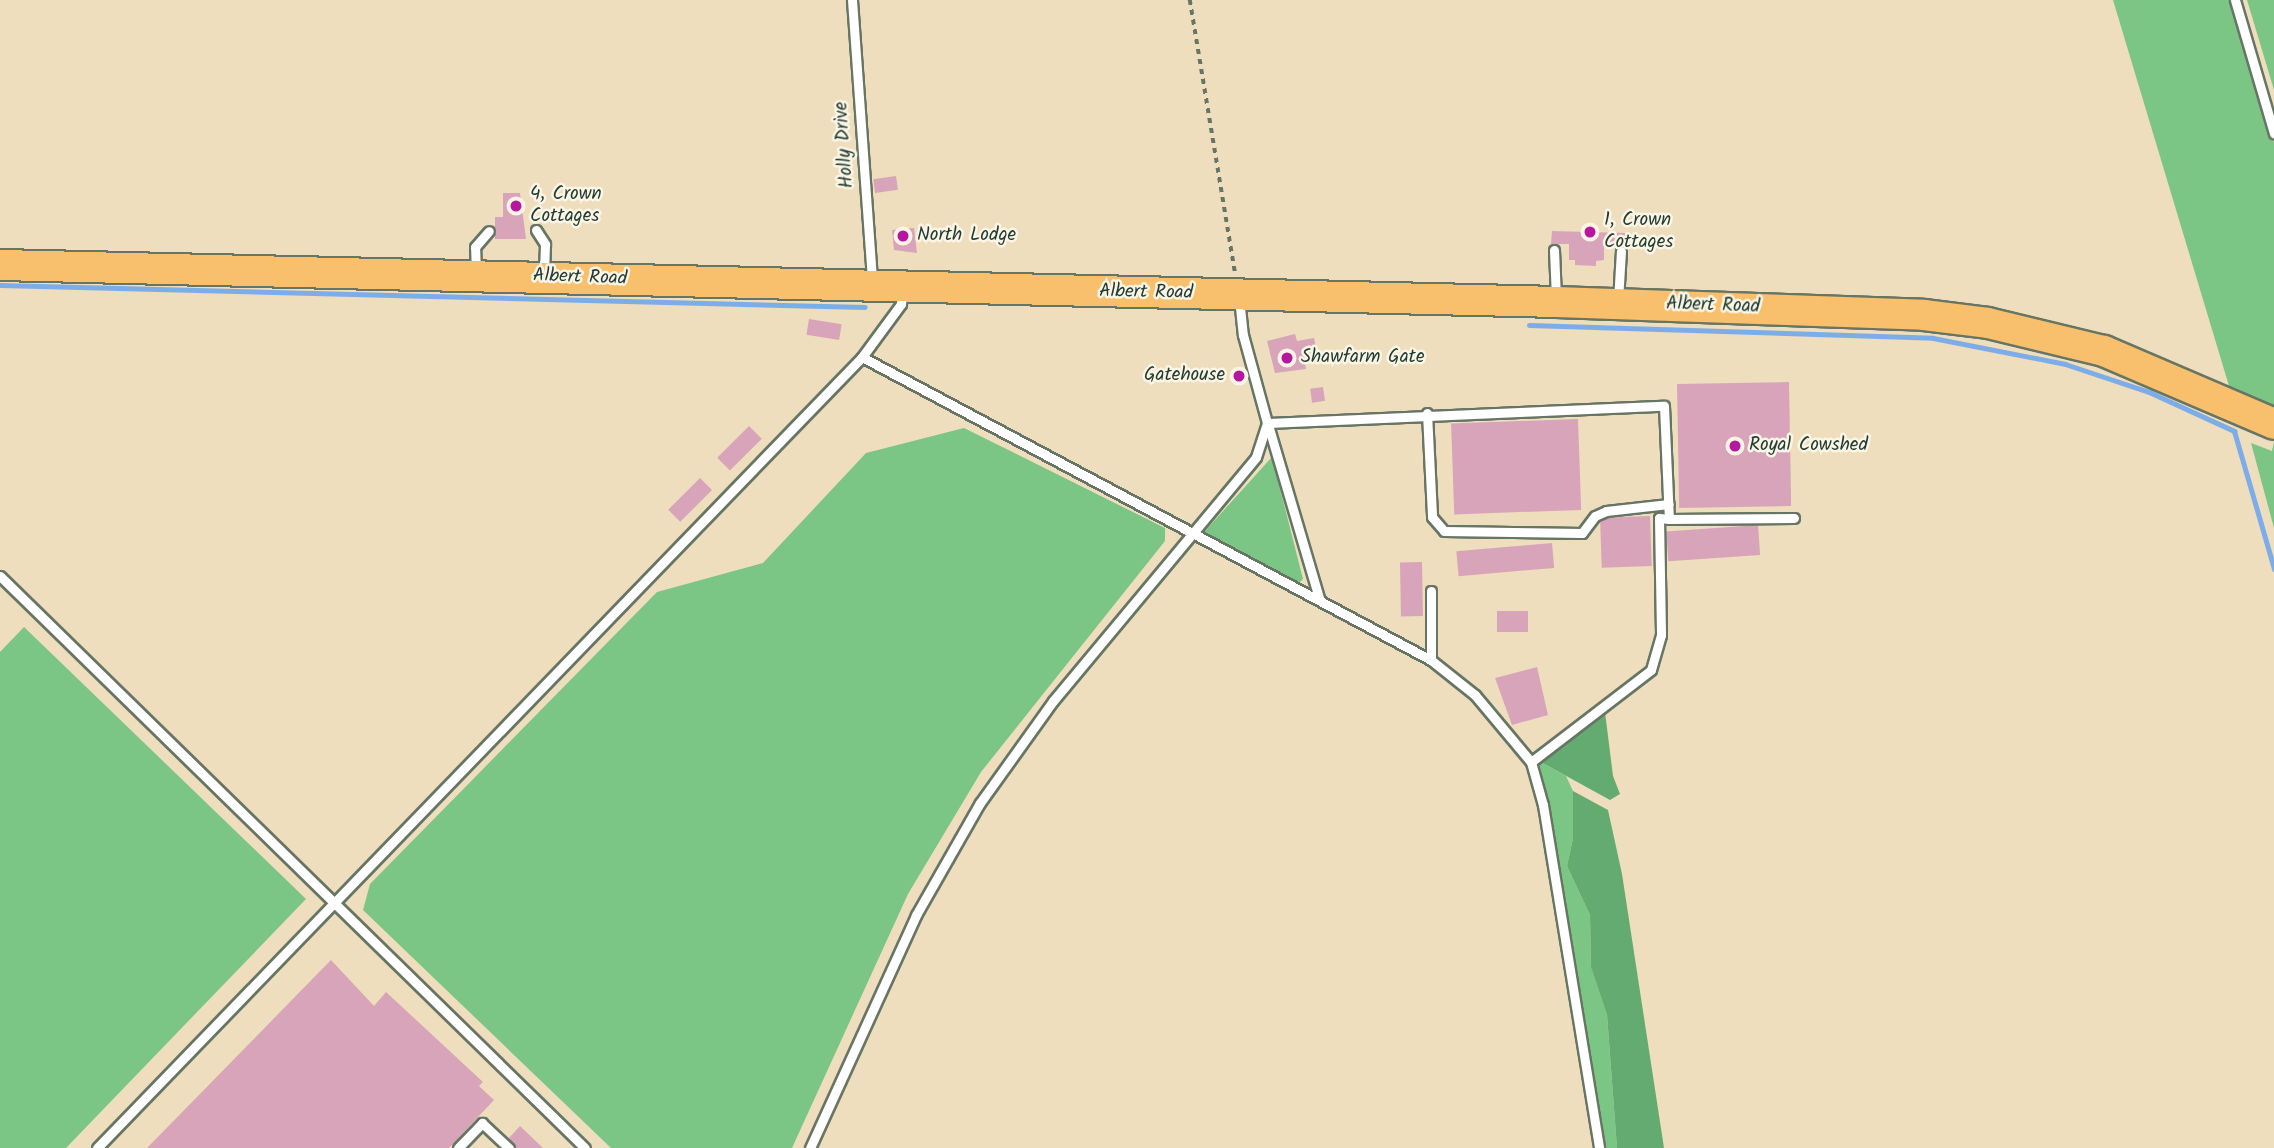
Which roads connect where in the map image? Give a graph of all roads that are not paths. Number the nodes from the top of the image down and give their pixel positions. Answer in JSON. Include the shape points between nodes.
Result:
{"nodes":[{"id":1,"x":852,"y":0,"type":"edge"},
{"id":2,"x":2235,"y":0,"type":"edge"},
{"id":3,"x":2274,"y":133,"type":"edge"},
{"id":4,"x":536,"y":230,"type":"dead end"},
{"id":5,"x":489,"y":231,"type":"dead end"},
{"id":6,"x":1555,"y":250,"type":"dead end"},
{"id":7,"x":1621,"y":251,"type":"dead end"},
{"id":8,"x":0,"y":265,"type":"edge"},
{"id":9,"x":476,"y":276,"type":"junction"},
{"id":10,"x":544,"y":277,"type":"junction"},
{"id":11,"x":873,"y":287,"type":"junction"},
{"id":12,"x":902,"y":288,"type":"junction"},
{"id":13,"x":1239,"y":295,"type":"junction"},
{"id":14,"x":1556,"y":302,"type":"junction"},
{"id":15,"x":1618,"y":303,"type":"junction"},
{"id":16,"x":862,"y":357,"type":"junction"},
{"id":17,"x":1427,"y":413,"type":"junction"},
{"id":18,"x":1267,"y":423,"type":"junction"},
{"id":19,"x":2274,"y":424,"type":"edge"},
{"id":20,"x":1669,"y":504,"type":"junction"},
{"id":21,"x":1794,"y":518,"type":"dead end"},
{"id":22,"x":1669,"y":519,"type":"junction"},
{"id":23,"x":1189,"y":534,"type":"junction"},
{"id":24,"x":0,"y":576,"type":"edge"},
{"id":25,"x":1431,"y":591,"type":"dead end"},
{"id":26,"x":1319,"y":598,"type":"junction"},
{"id":27,"x":1431,"y":660,"type":"junction"},
{"id":28,"x":1531,"y":762,"type":"junction"},
{"id":29,"x":332,"y":903,"type":"junction"},
{"id":30,"x":97,"y":1148,"type":"edge"},
{"id":31,"x":458,"y":1148,"type":"edge"},
{"id":32,"x":509,"y":1148,"type":"edge"},
{"id":33,"x":585,"y":1148,"type":"edge"},
{"id":34,"x":810,"y":1148,"type":"edge"},
{"id":35,"x":1599,"y":1148,"type":"edge"}],
"edges":[{"from":1,"to":11,"type":"lane","name":"Holly Drive"},
{"from":2,"to":3,"type":"lane"},
{"from":4,"to":10,"type":"lane","via":[[545,244]]},
{"from":5,"to":9,"type":"lane","via":[[475,247]]},
{"from":6,"to":14,"type":"lane"},
{"from":7,"to":15,"type":"lane"},
{"from":8,"to":9,"type":"main road","name":"Albert Road"},
{"from":9,"to":10,"type":"main road","name":"Albert Road"},
{"from":10,"to":11,"type":"main road","name":"Albert Road"},
{"from":11,"to":12,"type":"main road","name":"Albert Road"},
{"from":12,"to":13,"type":"main road","name":"Albert Road"},
{"from":12,"to":16,"type":"lane","via":[[901,304]]},
{"from":13,"to":14,"type":"main road","name":"Albert Road"},
{"from":13,"to":18,"type":"lane","via":[[1243,335]]},
{"from":14,"to":15,"type":"main road","name":"Albert Road"},
{"from":15,"to":19,"type":"main road","name":"Albert Road","via":[[1828,309],[1988,323],[2104,351]]},
{"from":16,"to":23,"type":"lane"},
{"from":16,"to":29,"type":"lane"},
{"from":17,"to":18,"type":"lane"},
{"from":17,"to":20,"type":"lane","via":[[1664,406]]},
{"from":17,"to":20,"type":"lane","via":[[1432,517],[1444,531],[1582,533],[1595,516],[1606,511]]},
{"from":18,"to":23,"type":"lane","via":[[1256,457]]},
{"from":18,"to":26,"type":"lane"},
{"from":20,"to":22,"type":"lane"},
{"from":21,"to":22,"type":"lane"},
{"from":22,"to":28,"type":"lane","via":[[1659,519],[1661,635],[1651,670]]},
{"from":23,"to":26,"type":"lane"},
{"from":23,"to":34,"type":"lane","via":[[1038,720],[980,803],[916,915]]},
{"from":24,"to":29,"type":"lane"},
{"from":25,"to":27,"type":"lane"},
{"from":26,"to":27,"type":"lane"},
{"from":27,"to":28,"type":"lane","via":[[1475,695]]},
{"from":28,"to":35,"type":"lane","via":[[1541,795]]},
{"from":29,"to":30,"type":"lane"},
{"from":29,"to":33,"type":"lane"},
{"from":31,"to":32,"type":"lane","via":[[482,1123]]}]}
